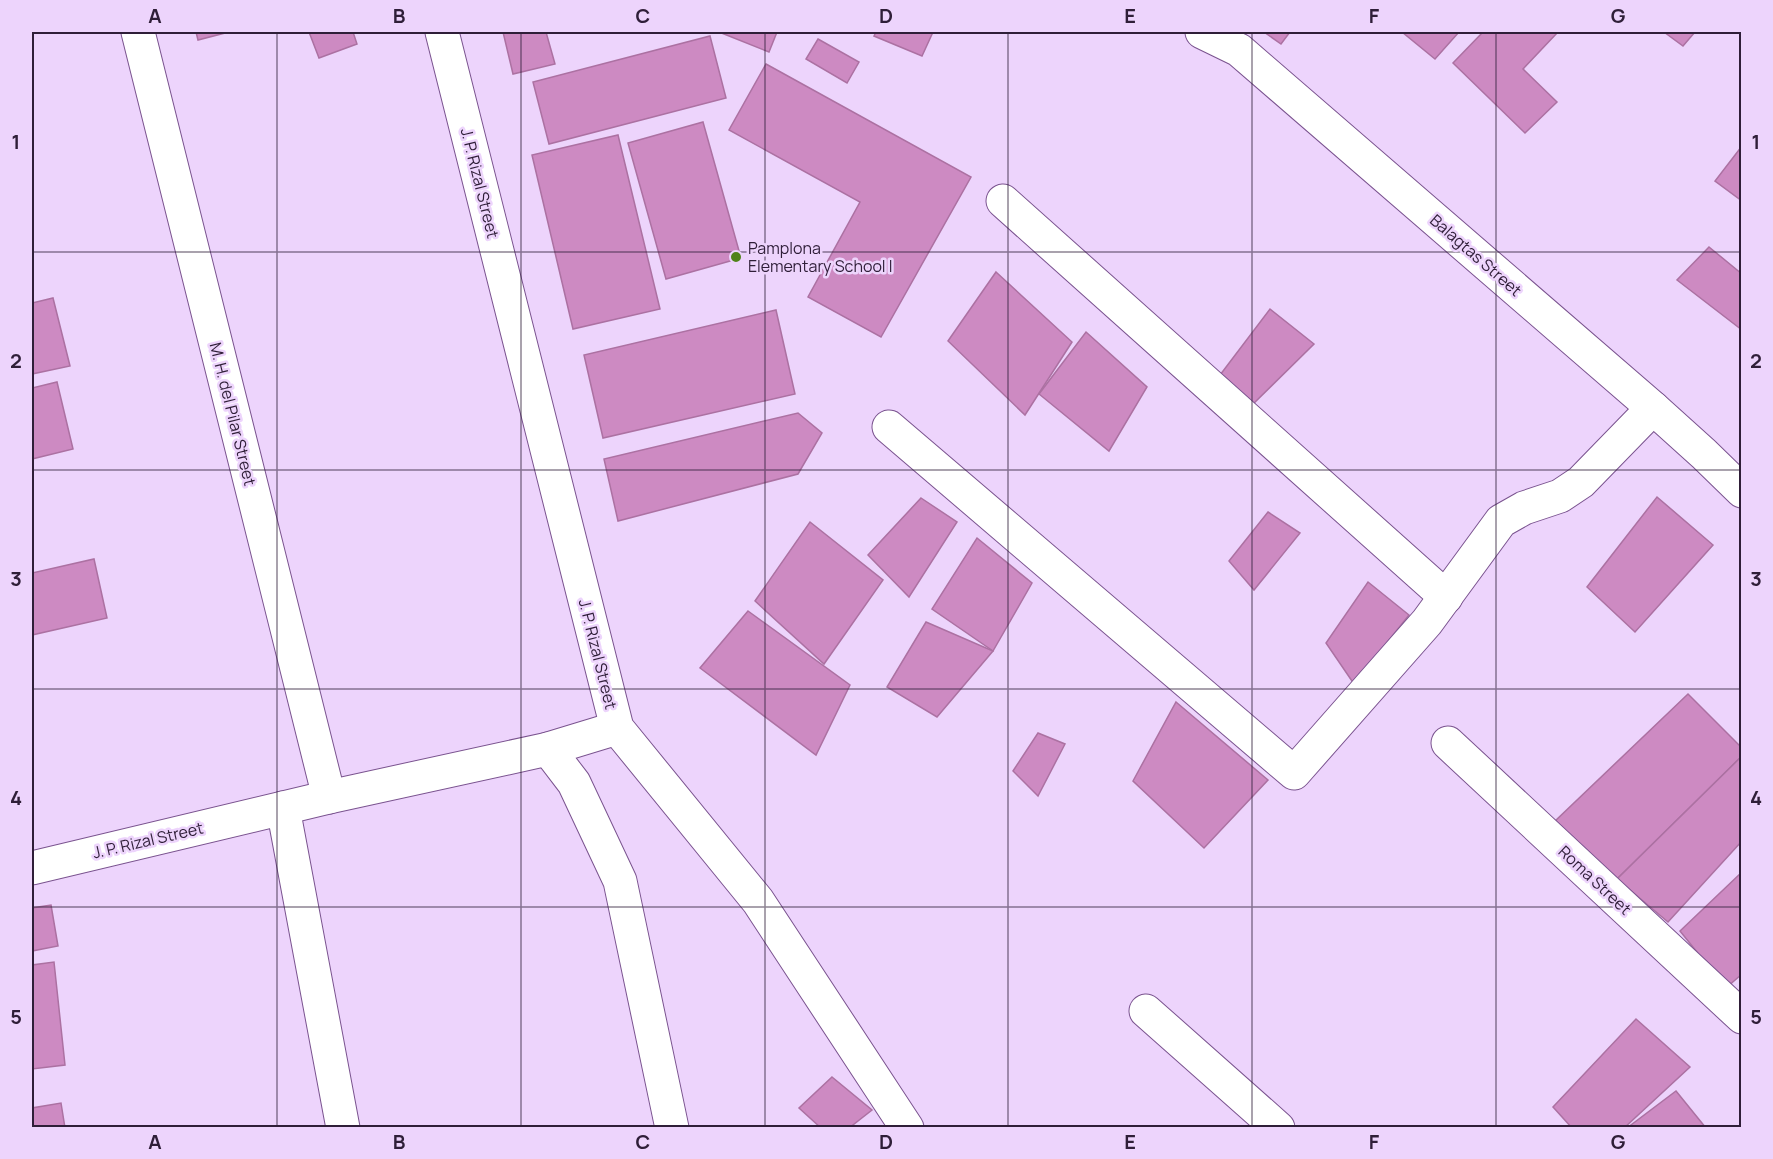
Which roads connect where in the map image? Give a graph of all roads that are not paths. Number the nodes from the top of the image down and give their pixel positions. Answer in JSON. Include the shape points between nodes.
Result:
{"nodes":[{"id":1,"x":138,"y":32,"type":"edge"},
{"id":2,"x":442,"y":32,"type":"edge"},
{"id":3,"x":1202,"y":32,"type":"edge"},
{"id":4,"x":1003,"y":201,"type":"dead end"},
{"id":5,"x":1653,"y":408,"type":"junction"},
{"id":6,"x":889,"y":427,"type":"dead end"},
{"id":7,"x":1742,"y":491,"type":"edge"},
{"id":8,"x":1446,"y":597,"type":"junction"},
{"id":9,"x":617,"y":729,"type":"junction"},
{"id":10,"x":1448,"y":743,"type":"dead end"},
{"id":11,"x":548,"y":749,"type":"junction"},
{"id":12,"x":329,"y":797,"type":"junction"},
{"id":13,"x":283,"y":808,"type":"junction"},
{"id":14,"x":32,"y":868,"type":"edge"},
{"id":15,"x":1146,"y":1011,"type":"dead end"},
{"id":16,"x":1742,"y":1017,"type":"edge"},
{"id":17,"x":343,"y":1128,"type":"edge"},
{"id":18,"x":672,"y":1128,"type":"edge"},
{"id":19,"x":907,"y":1128,"type":"edge"},
{"id":20,"x":1278,"y":1128,"type":"edge"}],
"edges":[{"from":1,"to":12,"type":"street","name":"M. H. del Pilar Street"},
{"from":2,"to":9,"type":"street","name":"J. P. Rizal Street"},
{"from":3,"to":5,"type":"street","name":"Balagtas Street","via":[[1239,50]]},
{"from":4,"to":8,"type":"street"},
{"from":5,"to":7,"type":"street","name":"Balagtas Street"},
{"from":5,"to":8,"type":"street","via":[[1581,482],[1560,496],[1501,521]]},
{"from":6,"to":8,"type":"street","via":[[1294,773]]},
{"from":9,"to":11,"type":"street","name":"J. P. Rizal Street"},
{"from":9,"to":19,"type":"street","via":[[758,901]]},
{"from":10,"to":16,"type":"street","name":"Roma Street"},
{"from":11,"to":12,"type":"street","name":"J. P. Rizal Street"},
{"from":11,"to":18,"type":"street","via":[[574,783],[620,881]]},
{"from":12,"to":13,"type":"street","name":"J. P. Rizal Street"},
{"from":13,"to":14,"type":"street","name":"J. P. Rizal Street"},
{"from":13,"to":17,"type":"street"},
{"from":15,"to":20,"type":"street"}]}
